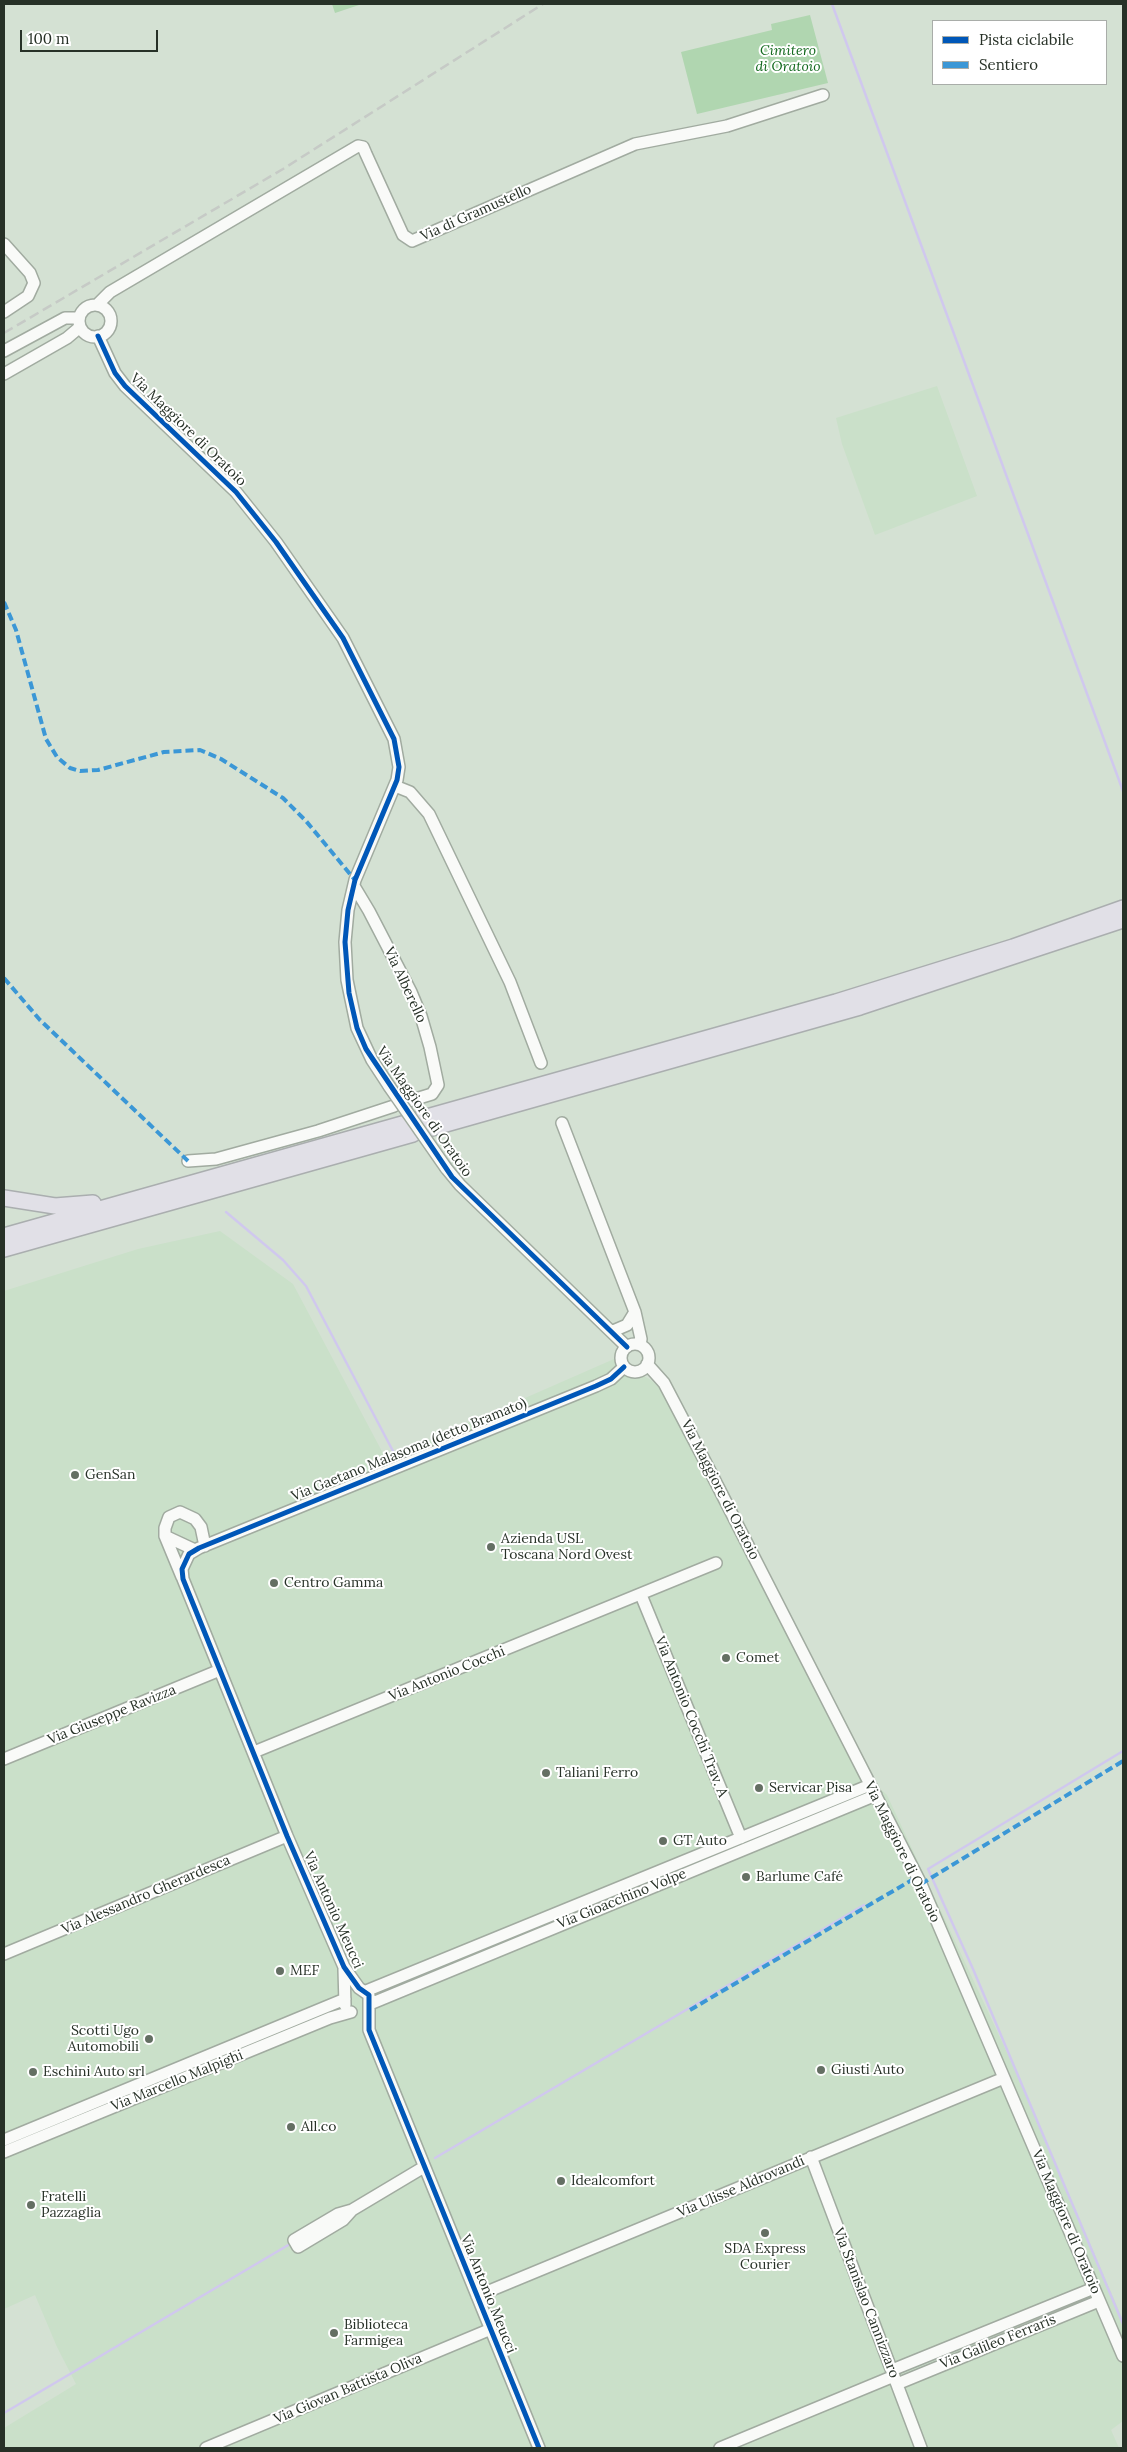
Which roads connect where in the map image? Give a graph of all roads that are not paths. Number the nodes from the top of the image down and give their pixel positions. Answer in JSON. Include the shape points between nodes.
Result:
{"nodes":[{"id":1,"x":823,"y":95,"type":"dead end"},
{"id":2,"x":4,"y":244,"type":"edge"},
{"id":3,"x":97,"y":305,"type":"junction"},
{"id":4,"x":4,"y":312,"type":"edge"},
{"id":5,"x":80,"y":322,"type":"junction"},
{"id":6,"x":98,"y":336,"type":"junction"},
{"id":7,"x":4,"y":351,"type":"edge"},
{"id":8,"x":4,"y":374,"type":"edge"},
{"id":9,"x":395,"y":786,"type":"junction"},
{"id":10,"x":354,"y":886,"type":"junction"},
{"id":11,"x":1123,"y":908,"type":"edge"},
{"id":12,"x":1123,"y":920,"type":"edge"},
{"id":13,"x":541,"y":1063,"type":"dead end"},
{"id":14,"x":408,"y":1101,"type":"dead end"},
{"id":15,"x":394,"y":1106,"type":"dead end"},
{"id":16,"x":562,"y":1123,"type":"dead end"},
{"id":17,"x":417,"y":1126,"type":"junction"},
{"id":18,"x":188,"y":1161,"type":"dead end"},
{"id":19,"x":166,"y":1190,"type":"junction"},
{"id":20,"x":4,"y":1198,"type":"edge"},
{"id":21,"x":4,"y":1236,"type":"edge"},
{"id":22,"x":4,"y":1249,"type":"edge"},
{"id":23,"x":635,"y":1312,"type":"junction"},
{"id":24,"x":613,"y":1331,"type":"junction"},
{"id":25,"x":640,"y":1345,"type":"junction"},
{"id":26,"x":627,"y":1347,"type":"junction"},
{"id":27,"x":647,"y":1364,"type":"junction"},
{"id":28,"x":624,"y":1367,"type":"junction"},
{"id":29,"x":165,"y":1536,"type":"junction"},
{"id":30,"x":200,"y":1548,"type":"junction"},
{"id":31,"x":716,"y":1564,"type":"dead end"},
{"id":32,"x":183,"y":1579,"type":"junction"},
{"id":33,"x":641,"y":1595,"type":"junction"},
{"id":34,"x":220,"y":1670,"type":"junction"},
{"id":35,"x":254,"y":1752,"type":"junction"},
{"id":36,"x":4,"y":1759,"type":"edge"},
{"id":37,"x":870,"y":1784,"type":"junction"},
{"id":38,"x":876,"y":1795,"type":"junction"},
{"id":39,"x":287,"y":1836,"type":"junction"},
{"id":40,"x":741,"y":1838,"type":"junction"},
{"id":41,"x":4,"y":1954,"type":"edge"},
{"id":42,"x":344,"y":1967,"type":"junction"},
{"id":43,"x":362,"y":1990,"type":"junction"},
{"id":44,"x":345,"y":1997,"type":"junction"},
{"id":45,"x":369,"y":2006,"type":"junction"},
{"id":46,"x":352,"y":2012,"type":"junction"},
{"id":47,"x":370,"y":2030,"type":"junction"},
{"id":48,"x":1004,"y":2078,"type":"junction"},
{"id":49,"x":4,"y":2140,"type":"edge"},
{"id":50,"x":4,"y":2152,"type":"edge"},
{"id":51,"x":811,"y":2157,"type":"junction"},
{"id":52,"x":424,"y":2167,"type":"junction"},
{"id":53,"x":352,"y":2210,"type":"dead end"},
{"id":54,"x":1094,"y":2288,"type":"junction"},
{"id":55,"x":478,"y":2296,"type":"junction"},
{"id":56,"x":1100,"y":2301,"type":"junction"},
{"id":57,"x":491,"y":2329,"type":"junction"},
{"id":58,"x":1123,"y":2356,"type":"edge"},
{"id":59,"x":894,"y":2377,"type":"junction"},
{"id":60,"x":206,"y":2448,"type":"edge"},
{"id":61,"x":540,"y":2448,"type":"edge"},
{"id":62,"x":720,"y":2448,"type":"edge"},
{"id":63,"x":921,"y":2448,"type":"edge"}],
"edges":[{"from":1,"to":3,"type":"street","name":"Via di Gramustello","via":[[727,126],[630,145],[412,241],[403,236],[363,147],[358,146],[110,292]]},
{"from":2,"to":4,"type":"street","via":[[30,273],[34,283],[28,296]]},
{"from":3,"to":5,"type":"street","via":[[87,307]]},
{"from":3,"to":6,"type":"street","via":[[105,308],[111,322]]},
{"from":5,"to":6,"type":"street","via":[[89,336]]},
{"from":5,"to":7,"type":"street","via":[[64,318]]},
{"from":5,"to":8,"type":"street","via":[[62,342]]},
{"from":6,"to":9,"type":"street","name":"Via Maggiore di Oratoio","via":[[120,380],[248,506],[344,638],[394,738],[399,767]]},
{"from":9,"to":10,"type":"street","name":"Via Maggiore di Oratoio","via":[[361,860]]},
{"from":9,"to":13,"type":"street","via":[[410,792],[429,814],[507,974]]},
{"from":10,"to":14,"type":"street","name":"Via Alberello","via":[[411,992],[430,1047],[438,1085],[432,1094]]},
{"from":10,"to":24,"type":"street","name":"Via Maggiore di Oratoio","bridge":true,"via":[[345,942],[349,993],[362,1039],[372,1060],[460,1185]]},
{"from":11,"to":17,"type":"highway","via":[[1013,947],[836,1002]]},
{"from":12,"to":17,"type":"highway","via":[[860,1007]]},
{"from":15,"to":18,"type":"street","via":[[216,1159]]},
{"from":16,"to":23,"type":"street","name":"Via Maggiore di Oratoio"},
{"from":17,"to":19,"type":"highway"},
{"from":17,"to":22,"type":"highway"},
{"from":19,"to":20,"type":"highway","via":[[70,1206],[38,1205]]},
{"from":19,"to":21,"type":"highway"},
{"from":23,"to":24,"type":"street","via":[[627,1325]]},
{"from":23,"to":25,"type":"street","name":"Via Maggiore di Oratoio"},
{"from":24,"to":26,"type":"street","name":"Via Maggiore di Oratoio"},
{"from":25,"to":26,"type":"street"},
{"from":25,"to":27,"type":"street","name":"Via Maggiore di Oratoio","via":[[646,1351]]},
{"from":26,"to":28,"type":"street","via":[[621,1354]]},
{"from":27,"to":28,"type":"street","via":[[636,1372]]},
{"from":27,"to":37,"type":"street","name":"Via Maggiore di Oratoio","via":[[664,1382]]},
{"from":28,"to":30,"type":"street","name":"Via Gaetano Malasoma (detto Bramato)","via":[[611,1379],[596,1386]]},
{"from":29,"to":30,"type":"street"},
{"from":29,"to":30,"type":"street","via":[[169,1517],[176,1512],[184,1512],[198,1522]]},
{"from":29,"to":32,"type":"street","name":"Via Antonio Meucci"},
{"from":30,"to":32,"type":"street","via":[[188,1554]]},
{"from":31,"to":33,"type":"street","name":"Via Antonio Cocchi"},
{"from":32,"to":34,"type":"street","name":"Via Antonio Meucci"},
{"from":33,"to":35,"type":"street","name":"Via Antonio Cocchi"},
{"from":33,"to":40,"type":"street","name":"Via Antonio Cocchi Trav. A"},
{"from":34,"to":35,"type":"street","name":"Via Antonio Meucci"},
{"from":34,"to":36,"type":"street","name":"Via Giuseppe Ravizza"},
{"from":35,"to":39,"type":"street","name":"Via Antonio Meucci"},
{"from":37,"to":38,"type":"street","name":"Via Maggiore di Oratoio"},
{"from":37,"to":40,"type":"street","name":"Via Gioacchino Volpe"},
{"from":38,"to":45,"type":"street","name":"Via Gioacchino Volpe"},
{"from":38,"to":48,"type":"street","name":"Via Maggiore di Oratoio","via":[[921,1884]]},
{"from":39,"to":41,"type":"street","name":"Via Alessandro Gherardesca"},
{"from":39,"to":42,"type":"street","name":"Via Antonio Meucci"},
{"from":40,"to":43,"type":"street","name":"Via Gioacchino Volpe"},
{"from":42,"to":43,"type":"street","name":"Via Antonio Meucci"},
{"from":42,"to":44,"type":"street","name":"Via Antonio Meucci"},
{"from":43,"to":44,"type":"street","name":"Via Antonio Meucci","via":[[350,1990]]},
{"from":43,"to":45,"type":"street","name":"Via Antonio Meucci","via":[[370,1998]]},
{"from":44,"to":46,"type":"street","name":"Via Antonio Meucci","via":[[345,2005]]},
{"from":44,"to":49,"type":"street","name":"Via Marcello Malpighi"},
{"from":45,"to":46,"type":"street","via":[[362,2013]]},
{"from":45,"to":47,"type":"street","name":"Via Antonio Meucci"},
{"from":46,"to":47,"type":"street","name":"Via Antonio Meucci"},
{"from":46,"to":50,"type":"street","name":"Via Marcello Malpighi"},
{"from":47,"to":52,"type":"street","name":"Via Antonio Meucci"},
{"from":48,"to":51,"type":"street","name":"Via Ulisse Aldrovandi"},
{"from":48,"to":54,"type":"street","name":"Via Maggiore di Oratoio"},
{"from":51,"to":55,"type":"street","name":"Via Ulisse Aldrovandi"},
{"from":51,"to":59,"type":"street","name":"Via Stanislao Cannizzaro"},
{"from":52,"to":53,"type":"street"},
{"from":52,"to":55,"type":"street","name":"Via Antonio Meucci"},
{"from":54,"to":56,"type":"street","name":"Via Maggiore di Oratoio"},
{"from":54,"to":59,"type":"street","name":"Via Galileo Ferraris"},
{"from":55,"to":57,"type":"street","name":"Via Antonio Meucci"},
{"from":56,"to":58,"type":"street","name":"Via Maggiore di Oratoio"},
{"from":56,"to":59,"type":"street","name":"Via Galileo Ferraris"},
{"from":57,"to":60,"type":"street","name":"Via Giovan Battista Oliva"},
{"from":57,"to":61,"type":"street","name":"Via Antonio Meucci"},
{"from":59,"to":62,"type":"street","name":"Via Galileo Ferraris"},
{"from":59,"to":63,"type":"street","name":"Via Stanislao Cannizzaro"}]}
